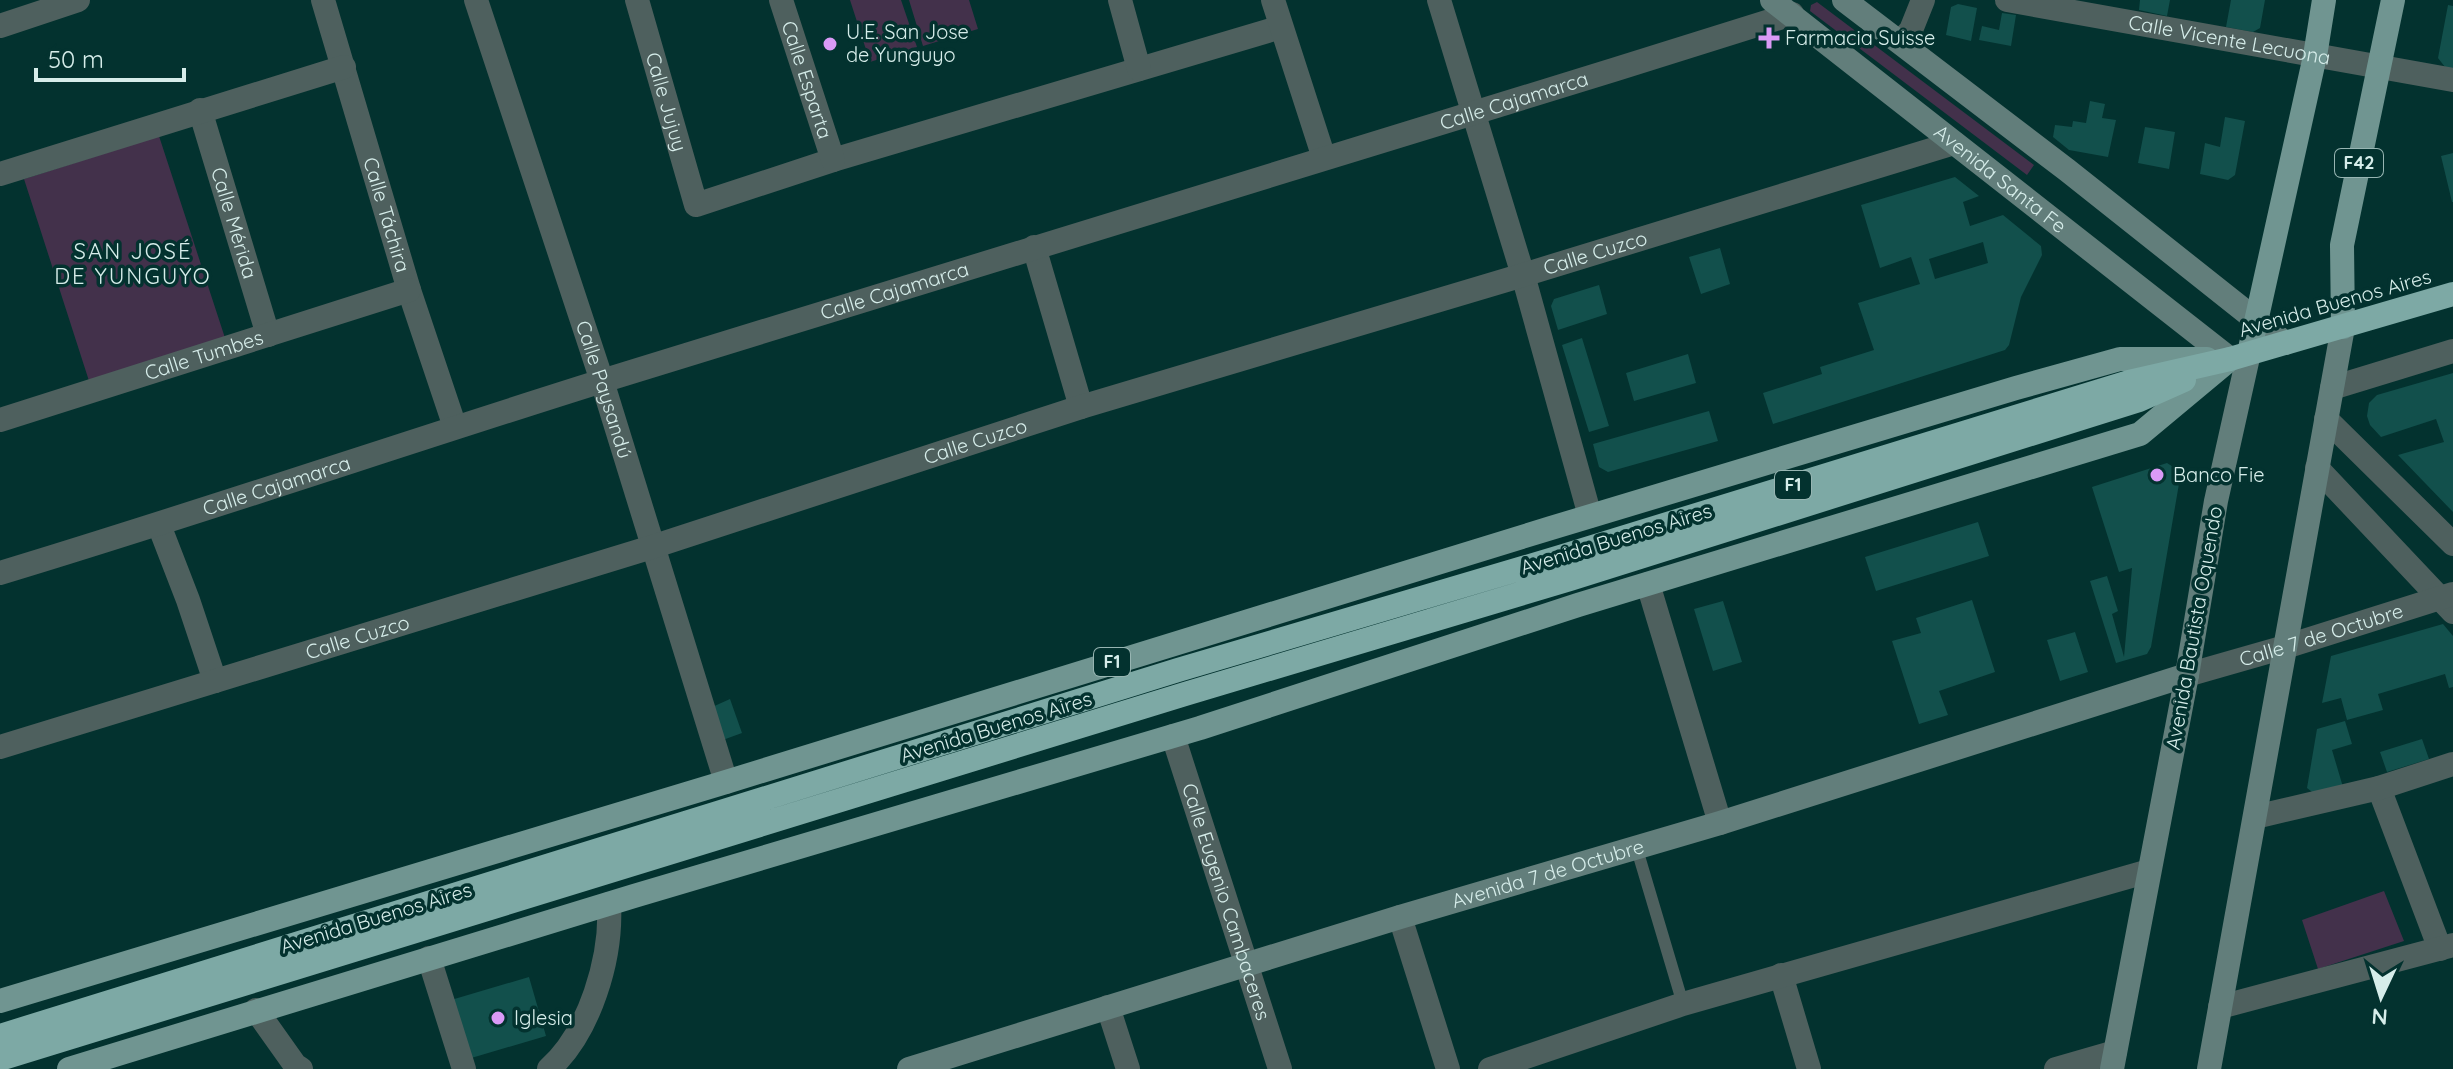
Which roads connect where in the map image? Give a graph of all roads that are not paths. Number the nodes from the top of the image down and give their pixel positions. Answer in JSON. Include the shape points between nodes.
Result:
{"nodes":[{"id":1,"x":78,"y":0,"type":"edge"},
{"id":2,"x":323,"y":0,"type":"edge"},
{"id":3,"x":476,"y":0,"type":"edge"},
{"id":4,"x":637,"y":0,"type":"edge"},
{"id":5,"x":781,"y":0,"type":"edge"},
{"id":6,"x":1120,"y":0,"type":"edge"},
{"id":7,"x":1273,"y":0,"type":"edge"},
{"id":8,"x":1439,"y":0,"type":"edge"},
{"id":9,"x":1844,"y":0,"type":"edge"},
{"id":10,"x":1923,"y":0,"type":"edge"},
{"id":11,"x":2007,"y":0,"type":"edge"},
{"id":12,"x":2324,"y":0,"type":"edge"},
{"id":13,"x":2393,"y":0,"type":"edge"},
{"id":14,"x":1782,"y":7,"type":"edge"},
{"id":15,"x":0,"y":26,"type":"edge"},
{"id":16,"x":1281,"y":27,"type":"junction"},
{"id":17,"x":1900,"y":42,"type":"junction"},
{"id":18,"x":2315,"y":56,"type":"junction"},
{"id":19,"x":344,"y":67,"type":"junction"},
{"id":20,"x":2379,"y":68,"type":"junction"},
{"id":21,"x":1139,"y":69,"type":"junction"},
{"id":22,"x":2453,"y":80,"type":"edge"},
{"id":23,"x":200,"y":110,"type":"junction"},
{"id":24,"x":1474,"y":114,"type":"junction"},
{"id":25,"x":1954,"y":143,"type":"junction"},
{"id":26,"x":1324,"y":158,"type":"junction"},
{"id":27,"x":833,"y":160,"type":"junction"},
{"id":28,"x":0,"y":174,"type":"edge"},
{"id":29,"x":1034,"y":247,"type":"junction"},
{"id":30,"x":1523,"y":275,"type":"junction"},
{"id":31,"x":409,"y":290,"type":"junction"},
{"id":32,"x":2453,"y":294,"type":"edge"},
{"id":33,"x":2256,"y":321,"type":"junction"},
{"id":34,"x":2343,"y":327,"type":"junction"},
{"id":35,"x":268,"y":335,"type":"junction"},
{"id":36,"x":2285,"y":343,"type":"junction"},
{"id":37,"x":2453,"y":351,"type":"edge"},
{"id":38,"x":2239,"y":356,"type":"junction"},
{"id":39,"x":602,"y":381,"type":"junction"},
{"id":40,"x":2332,"y":388,"type":"junction"},
{"id":41,"x":1081,"y":407,"type":"junction"},
{"id":42,"x":2326,"y":419,"type":"junction"},
{"id":43,"x":0,"y":420,"type":"edge"},
{"id":44,"x":455,"y":427,"type":"junction"},
{"id":45,"x":2317,"y":468,"type":"junction"},
{"id":46,"x":1590,"y":516,"type":"junction"},
{"id":47,"x":159,"y":525,"type":"junction"},
{"id":48,"x":2453,"y":544,"type":"edge"},
{"id":49,"x":652,"y":547,"type":"junction"},
{"id":50,"x":0,"y":573,"type":"edge"},
{"id":51,"x":1648,"y":584,"type":"junction"},
{"id":52,"x":2449,"y":601,"type":"edge"},
{"id":53,"x":2285,"y":647,"type":"junction"},
{"id":54,"x":2187,"y":675,"type":"junction"},
{"id":55,"x":215,"y":681,"type":"junction"},
{"id":56,"x":1173,"y":736,"type":"junction"},
{"id":57,"x":0,"y":747,"type":"edge"},
{"id":58,"x":2453,"y":764,"type":"edge"},
{"id":59,"x":726,"y":782,"type":"junction"},
{"id":60,"x":2379,"y":788,"type":"junction"},
{"id":61,"x":2255,"y":817,"type":"junction"},
{"id":62,"x":1720,"y":823,"type":"junction"},
{"id":63,"x":1636,"y":846,"type":"junction"},
{"id":64,"x":2149,"y":871,"type":"junction"},
{"id":65,"x":609,"y":904,"type":"junction"},
{"id":66,"x":1400,"y":917,"type":"junction"},
{"id":67,"x":2446,"y":947,"type":"edge"},
{"id":68,"x":429,"y":958,"type":"junction"},
{"id":69,"x":1247,"y":966,"type":"junction"},
{"id":70,"x":1781,"y":975,"type":"junction"},
{"id":71,"x":0,"y":1001,"type":"edge"},
{"id":72,"x":1683,"y":1004,"type":"junction"},
{"id":73,"x":1108,"y":1007,"type":"junction"},
{"id":74,"x":2220,"y":1007,"type":"junction"},
{"id":75,"x":256,"y":1010,"type":"junction"},
{"id":76,"x":0,"y":1036,"type":"edge"},
{"id":77,"x":0,"y":1059,"type":"edge"},
{"id":78,"x":2114,"y":1060,"type":"edge"},
{"id":79,"x":69,"y":1069,"type":"edge"},
{"id":80,"x":301,"y":1069,"type":"edge"},
{"id":81,"x":464,"y":1069,"type":"edge"},
{"id":82,"x":549,"y":1069,"type":"edge"},
{"id":83,"x":909,"y":1069,"type":"edge"},
{"id":84,"x":1128,"y":1069,"type":"edge"},
{"id":85,"x":1280,"y":1069,"type":"edge"},
{"id":86,"x":1448,"y":1069,"type":"edge"},
{"id":87,"x":1490,"y":1069,"type":"edge"},
{"id":88,"x":1809,"y":1069,"type":"edge"},
{"id":89,"x":2056,"y":1069,"type":"edge"},
{"id":90,"x":2209,"y":1069,"type":"edge"}],
"edges":[{"from":1,"to":15,"type":"street"},
{"from":2,"to":19,"type":"street","name":"Calle Táchira"},
{"from":3,"to":39,"type":"street","name":"Calle Paysandú"},
{"from":4,"to":27,"type":"street","name":"Calle Jujuy","via":[[696,205]]},
{"from":5,"to":27,"type":"street","name":"Calle Esparta"},
{"from":6,"to":21,"type":"street"},
{"from":7,"to":16,"type":"street"},
{"from":8,"to":24,"type":"street"},
{"from":9,"to":17,"type":"main road"},
{"from":10,"to":17,"type":"street"},
{"from":11,"to":18,"type":"street","name":"Calle Vicente Lecuona"},
{"from":12,"to":18,"type":"main road","name":"Avenida Bautista Oquendo"},
{"from":13,"to":20,"type":"main road","number":"F42"},
{"from":14,"to":24,"type":"street","name":"Calle Cajamarca"},
{"from":14,"to":25,"type":"main road","name":"Avenida Santa Fe"},
{"from":16,"to":21,"type":"street"},
{"from":16,"to":26,"type":"street"},
{"from":17,"to":33,"type":"main road"},
{"from":18,"to":20,"type":"street","name":"Calle Vicente Lecuona"},
{"from":18,"to":33,"type":"main road","name":"Avenida Bautista Oquendo"},
{"from":19,"to":23,"type":"street"},
{"from":19,"to":31,"type":"street","name":"Calle Táchira"},
{"from":20,"to":22,"type":"street","name":"Calle Vicente Lecuona"},
{"from":20,"to":34,"type":"main road","number":"F42","via":[[2342,245]]},
{"from":21,"to":27,"type":"street"},
{"from":23,"to":28,"type":"street"},
{"from":23,"to":35,"type":"street","name":"Calle Mérida"},
{"from":24,"to":26,"type":"street","name":"Calle Cajamarca"},
{"from":24,"to":30,"type":"street"},
{"from":25,"to":30,"type":"street","name":"Calle Cuzco"},
{"from":25,"to":38,"type":"main road","name":"Avenida Santa Fe"},
{"from":26,"to":29,"type":"street","name":"Calle Cajamarca"},
{"from":29,"to":39,"type":"street","name":"Calle Cajamarca"},
{"from":29,"to":41,"type":"street"},
{"from":30,"to":41,"type":"street","name":"Calle Cuzco"},
{"from":30,"to":46,"type":"street"},
{"from":31,"to":35,"type":"street","name":"Calle Tumbes"},
{"from":31,"to":44,"type":"street","name":"Calle Táchira"},
{"from":32,"to":34,"type":"highway","name":"Avenida Buenos Aires","number":"F1"},
{"from":33,"to":36,"type":"main road"},
{"from":33,"to":38,"type":"main road","name":"Avenida Bautista Oquendo"},
{"from":34,"to":36,"type":"highway","name":"Avenida Buenos Aires","number":"F1"},
{"from":34,"to":40,"type":"main road","number":"F42"},
{"from":35,"to":43,"type":"street","name":"Calle Tumbes"},
{"from":36,"to":38,"type":"highway","name":"Avenida Buenos Aires","number":"F1"},
{"from":37,"to":40,"type":"street"},
{"from":38,"to":46,"type":"main road","name":"Avenida Buenos Aires","number":"F1","via":[[2120,359]]},
{"from":38,"to":51,"type":"main road","name":"Avenida Buenos Aires","via":[[2140,434]]},
{"from":38,"to":54,"type":"main road","name":"Avenida Bautista Oquendo"},
{"from":38,"to":76,"type":"highway","name":"Avenida Buenos Aires","number":"F1","via":[[2129,382],[1178,670]]},
{"from":38,"to":77,"type":"highway","name":"Avenida Buenos Aires","number":"F1","via":[[2139,400],[2035,434]]},
{"from":39,"to":44,"type":"street","name":"Calle Cajamarca"},
{"from":39,"to":49,"type":"street","name":"Calle Paysandú"},
{"from":40,"to":42,"type":"main road","number":"F42"},
{"from":41,"to":49,"type":"street","name":"Calle Cuzco"},
{"from":42,"to":45,"type":"main road","number":"F42"},
{"from":42,"to":48,"type":"street"},
{"from":44,"to":47,"type":"street","name":"Calle Cajamarca"},
{"from":45,"to":52,"type":"street"},
{"from":45,"to":53,"type":"main road","number":"F42"},
{"from":46,"to":59,"type":"main road","name":"Avenida Buenos Aires","number":"F1"},
{"from":47,"to":50,"type":"street","name":"Calle Cajamarca"},
{"from":47,"to":55,"type":"street"},
{"from":49,"to":55,"type":"street","name":"Calle Cuzco"},
{"from":49,"to":59,"type":"street","name":"Calle Paysandú"},
{"from":51,"to":56,"type":"main road","name":"Avenida Buenos Aires"},
{"from":51,"to":62,"type":"street"},
{"from":52,"to":53,"type":"street","name":"Calle 7 de Octubre"},
{"from":53,"to":54,"type":"street","name":"Calle 7 de Octubre"},
{"from":53,"to":61,"type":"main road","number":"F42"},
{"from":54,"to":62,"type":"main road","name":"Avenida 7 de Octubre"},
{"from":54,"to":64,"type":"main road","name":"Avenida Bautista Oquendo"},
{"from":55,"to":57,"type":"street","name":"Calle Cuzco"},
{"from":56,"to":65,"type":"main road","name":"Avenida Buenos Aires"},
{"from":56,"to":69,"type":"street","name":"Calle Eugenio Cambaceres"},
{"from":58,"to":60,"type":"street"},
{"from":59,"to":71,"type":"main road","name":"Avenida Buenos Aires","number":"F1"},
{"from":60,"to":61,"type":"street"},
{"from":60,"to":67,"type":"street"},
{"from":61,"to":74,"type":"main road","number":"F42"},
{"from":62,"to":63,"type":"main road","name":"Avenida 7 de Octubre"},
{"from":63,"to":66,"type":"main road","name":"Avenida 7 de Octubre"},
{"from":63,"to":72,"type":"lane"},
{"from":64,"to":70,"type":"street"},
{"from":64,"to":78,"type":"main road","name":"Avenida Bautista Oquendo"},
{"from":65,"to":68,"type":"main road","name":"Avenida Buenos Aires"},
{"from":65,"to":82,"type":"street","via":[[606,958],[595,990],[578,1032]]},
{"from":66,"to":69,"type":"main road","name":"Avenida 7 de Octubre"},
{"from":66,"to":86,"type":"street"},
{"from":67,"to":74,"type":"street"},
{"from":68,"to":75,"type":"main road","name":"Avenida Buenos Aires"},
{"from":68,"to":81,"type":"street"},
{"from":69,"to":73,"type":"main road","name":"Avenida 7 de Octubre"},
{"from":69,"to":85,"type":"street","name":"Calle Eugenio Cambaceres"},
{"from":70,"to":72,"type":"street"},
{"from":70,"to":88,"type":"street"},
{"from":72,"to":87,"type":"street"},
{"from":73,"to":83,"type":"main road","name":"Avenida 7 de Octubre"},
{"from":73,"to":84,"type":"street"},
{"from":74,"to":90,"type":"main road","number":"F42"},
{"from":75,"to":79,"type":"main road","name":"Avenida Buenos Aires"},
{"from":75,"to":80,"type":"street"},
{"from":78,"to":89,"type":"street"}]}
